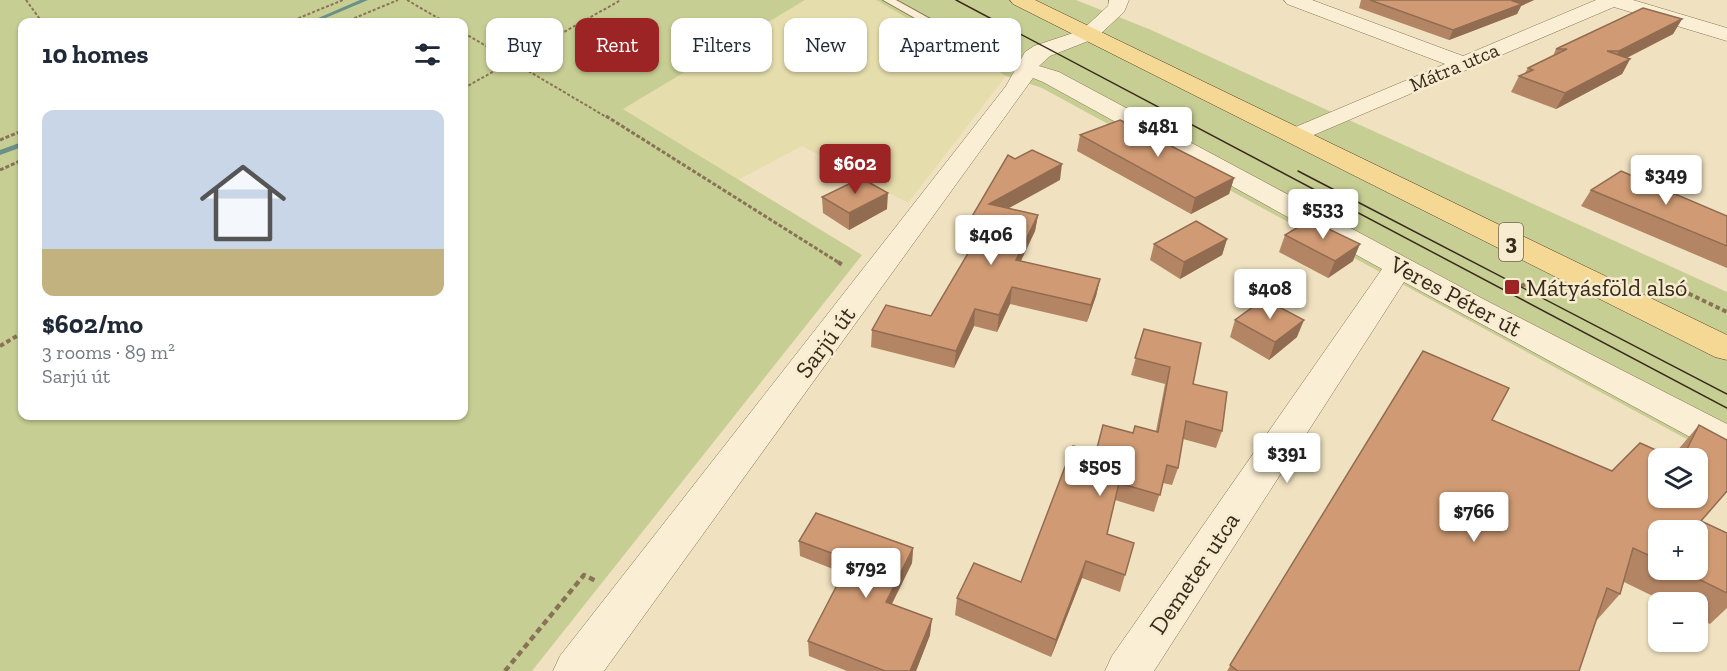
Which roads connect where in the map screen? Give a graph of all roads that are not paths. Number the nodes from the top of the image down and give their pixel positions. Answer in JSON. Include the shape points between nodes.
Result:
{"nodes":[{"id":1,"x":888,"y":0,"type":"edge"},
{"id":2,"x":1020,"y":0,"type":"edge"},
{"id":3,"x":1119,"y":0,"type":"edge"},
{"id":4,"x":1294,"y":0,"type":"edge"},
{"id":5,"x":1612,"y":0,"type":"edge"},
{"id":6,"x":1089,"y":34,"type":"junction"},
{"id":7,"x":1727,"y":35,"type":"edge"},
{"id":8,"x":1462,"y":63,"type":"junction"},
{"id":9,"x":1025,"y":69,"type":"junction"},
{"id":10,"x":1295,"y":136,"type":"junction"},
{"id":11,"x":1399,"y":266,"type":"junction"},
{"id":12,"x":1727,"y":348,"type":"edge"},
{"id":13,"x":1727,"y":440,"type":"edge"},
{"id":14,"x":576,"y":671,"type":"edge"},
{"id":15,"x":1128,"y":671,"type":"edge"}],
"edges":[{"from":1,"to":9,"type":"lane","via":[[986,54]]},
{"from":2,"to":6,"type":"main road","number":"3"},
{"from":3,"to":6,"type":"street","via":[[1117,8]]},
{"from":4,"to":8,"type":"street"},
{"from":5,"to":7,"type":"street"},
{"from":5,"to":8,"type":"street","name":"Mátra utca"},
{"from":6,"to":9,"type":"street","name":"Sarjú út","via":[[1042,51]]},
{"from":6,"to":10,"type":"main road","number":"3"},
{"from":8,"to":10,"type":"street","name":"Mátra utca"},
{"from":9,"to":11,"type":"street","name":"Veres Péter út","via":[[1051,77]]},
{"from":9,"to":14,"type":"street","name":"Sarjú út","via":[[1016,88]]},
{"from":10,"to":12,"type":"main road","number":"3"},
{"from":11,"to":13,"type":"street","name":"Veres Péter út"},
{"from":11,"to":15,"type":"street","name":"Demeter utca"}]}
